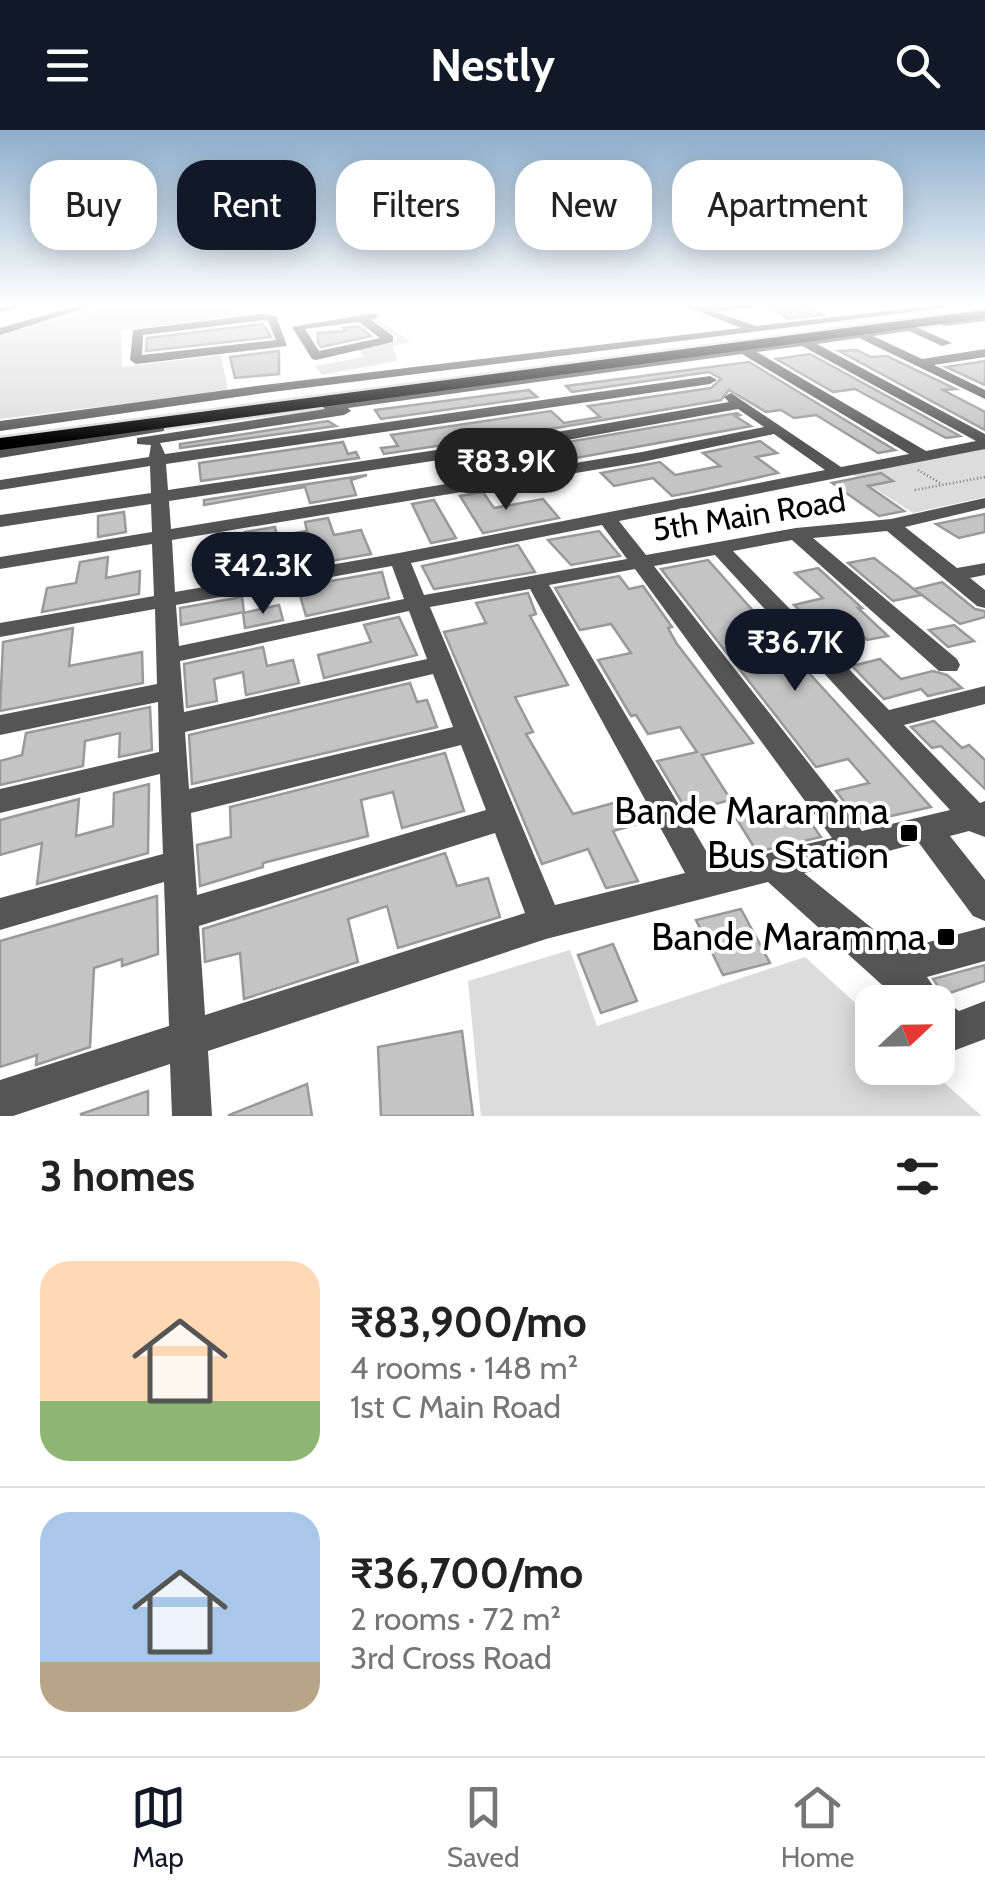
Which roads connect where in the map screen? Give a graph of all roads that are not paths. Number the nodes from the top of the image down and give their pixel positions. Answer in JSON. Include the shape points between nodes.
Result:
{"nodes":[{"id":1,"x":135,"y":350,"type":"edge"},
{"id":2,"x":229,"y":350,"type":"edge"},
{"id":3,"x":309,"y":350,"type":"edge"},
{"id":4,"x":341,"y":350,"type":"edge"},
{"id":5,"x":590,"y":350,"type":"edge"},
{"id":6,"x":667,"y":350,"type":"edge"},
{"id":7,"x":721,"y":350,"type":"edge"},
{"id":8,"x":753,"y":350,"type":"edge"},
{"id":9,"x":820,"y":350,"type":"edge"},
{"id":10,"x":894,"y":350,"type":"edge"},
{"id":11,"x":746,"y":351,"type":"junction"},
{"id":12,"x":709,"y":352,"type":"junction"},
{"id":13,"x":985,"y":353,"type":"edge"},
{"id":14,"x":685,"y":362,"type":"junction"},
{"id":15,"x":922,"y":363,"type":"junction"},
{"id":16,"x":710,"y":380,"type":"junction"},
{"id":17,"x":985,"y":384,"type":"edge"},
{"id":18,"x":543,"y":385,"type":"junction"},
{"id":19,"x":966,"y":387,"type":"junction"},
{"id":20,"x":985,"y":395,"type":"edge"},
{"id":21,"x":558,"y":400,"type":"junction"},
{"id":22,"x":740,"y":404,"type":"junction"},
{"id":23,"x":340,"y":412,"type":"junction"},
{"id":24,"x":0,"y":426,"type":"edge"},
{"id":25,"x":778,"y":429,"type":"junction"},
{"id":26,"x":349,"y":430,"type":"junction"},
{"id":27,"x":10,"y":438,"type":"edge"},
{"id":28,"x":985,"y":442,"type":"edge"},
{"id":29,"x":157,"y":449,"type":"junction"},
{"id":30,"x":0,"y":453,"type":"edge"},
{"id":31,"x":918,"y":461,"type":"junction"},
{"id":32,"x":0,"y":462,"type":"edge"},
{"id":33,"x":835,"y":470,"type":"junction"},
{"id":34,"x":0,"y":484,"type":"edge"},
{"id":35,"x":160,"y":499,"type":"junction"},
{"id":36,"x":985,"y":503,"type":"edge"},
{"id":37,"x":606,"y":516,"type":"junction"},
{"id":38,"x":0,"y":521,"type":"edge"},
{"id":39,"x":891,"y":526,"type":"junction"},
{"id":40,"x":796,"y":534,"type":"junction"},
{"id":41,"x":162,"y":536,"type":"junction"},
{"id":42,"x":720,"y":549,"type":"junction"},
{"id":43,"x":399,"y":559,"type":"junction"},
{"id":44,"x":0,"y":562,"type":"edge"},
{"id":45,"x":641,"y":562,"type":"junction"},
{"id":46,"x":985,"y":569,"type":"edge"},
{"id":47,"x":953,"y":576,"type":"junction"},
{"id":48,"x":536,"y":581,"type":"junction"},
{"id":49,"x":165,"y":599,"type":"junction"},
{"id":50,"x":985,"y":601,"type":"edge"},
{"id":51,"x":417,"y":603,"type":"junction"},
{"id":52,"x":0,"y":630,"type":"edge"},
{"id":53,"x":168,"y":656,"type":"junction"},
{"id":54,"x":442,"y":664,"type":"junction"},
{"id":55,"x":948,"y":665,"type":"dead end"},
{"id":56,"x":170,"y":690,"type":"junction"},
{"id":57,"x":985,"y":695,"type":"edge"},
{"id":58,"x":882,"y":720,"type":"junction"},
{"id":59,"x":0,"y":725,"type":"edge"},
{"id":60,"x":171,"y":725,"type":"junction"},
{"id":61,"x":469,"y":733,"type":"junction"},
{"id":62,"x":173,"y":760,"type":"junction"},
{"id":63,"x":0,"y":801,"type":"edge"},
{"id":64,"x":175,"y":805,"type":"junction"},
{"id":65,"x":503,"y":818,"type":"junction"},
{"id":66,"x":982,"y":820,"type":"edge"},
{"id":67,"x":926,"y":829,"type":"junction"},
{"id":68,"x":855,"y":845,"type":"junction"},
{"id":69,"x":178,"y":864,"type":"junction"},
{"id":70,"x":771,"y":865,"type":"junction"},
{"id":71,"x":706,"y":880,"type":"junction"},
{"id":72,"x":985,"y":905,"type":"edge"},
{"id":73,"x":0,"y":914,"type":"edge"},
{"id":74,"x":182,"y":916,"type":"junction"},
{"id":75,"x":546,"y":923,"type":"junction"},
{"id":76,"x":985,"y":944,"type":"edge"},
{"id":77,"x":894,"y":969,"type":"junction"},
{"id":78,"x":909,"y":985,"type":"edge"},
{"id":79,"x":985,"y":1020,"type":"edge"},
{"id":80,"x":955,"y":1031,"type":"edge"},
{"id":81,"x":188,"y":1039,"type":"junction"},
{"id":82,"x":0,"y":1100,"type":"edge"},
{"id":83,"x":192,"y":1116,"type":"edge"}],
"edges":[{"from":1,"to":2,"type":"street","via":[[136,360],[145,361]]},
{"from":3,"to":4,"type":"street","via":[[316,356]]},
{"from":5,"to":24,"type":"street"},
{"from":6,"to":27,"type":"highway"},
{"from":7,"to":12,"type":"highway"},
{"from":8,"to":11,"type":"street"},
{"from":9,"to":28,"type":"street"},
{"from":10,"to":15,"type":"street"},
{"from":11,"to":12,"type":"street"},
{"from":11,"to":31,"type":"street"},
{"from":12,"to":14,"type":"street"},
{"from":12,"to":27,"type":"highway"},
{"from":13,"to":15,"type":"street"},
{"from":14,"to":16,"type":"street"},
{"from":14,"to":18,"type":"street"},
{"from":14,"to":30,"type":"street"},
{"from":15,"to":19,"type":"street"},
{"from":16,"to":21,"type":"street"},
{"from":16,"to":22,"type":"street"},
{"from":17,"to":19,"type":"street"},
{"from":18,"to":21,"type":"street"},
{"from":18,"to":23,"type":"street"},
{"from":19,"to":20,"type":"street"},
{"from":21,"to":26,"type":"street"},
{"from":22,"to":25,"type":"street"},
{"from":22,"to":35,"type":"street"},
{"from":23,"to":26,"type":"street"},
{"from":23,"to":29,"type":"street"},
{"from":25,"to":33,"type":"street"},
{"from":25,"to":41,"type":"street"},
{"from":26,"to":29,"type":"street"},
{"from":28,"to":31,"type":"street"},
{"from":29,"to":32,"type":"street"},
{"from":29,"to":34,"type":"street"},
{"from":29,"to":35,"type":"street"},
{"from":31,"to":33,"type":"street"},
{"from":33,"to":37,"type":"street"},
{"from":35,"to":38,"type":"street"},
{"from":35,"to":41,"type":"street"},
{"from":36,"to":39,"type":"street","name":"5th Main Road"},
{"from":37,"to":43,"type":"street"},
{"from":37,"to":45,"type":"street"},
{"from":39,"to":40,"type":"street","name":"5th Main Road"},
{"from":39,"to":47,"type":"street"},
{"from":40,"to":42,"type":"street","name":"5th Main Road"},
{"from":40,"to":55,"type":"street"},
{"from":41,"to":44,"type":"street"},
{"from":41,"to":49,"type":"street"},
{"from":42,"to":45,"type":"street","name":"5th Main Road"},
{"from":42,"to":58,"type":"street"},
{"from":43,"to":49,"type":"street"},
{"from":43,"to":51,"type":"street"},
{"from":45,"to":48,"type":"street","name":"5th Main Road"},
{"from":45,"to":68,"type":"street"},
{"from":46,"to":47,"type":"street"},
{"from":47,"to":50,"type":"street"},
{"from":48,"to":51,"type":"street","name":"5th Main Road"},
{"from":48,"to":71,"type":"street"},
{"from":49,"to":52,"type":"street"},
{"from":49,"to":53,"type":"street"},
{"from":51,"to":53,"type":"street","name":"5th Main Road"},
{"from":51,"to":54,"type":"street"},
{"from":53,"to":56,"type":"street"},
{"from":54,"to":60,"type":"street"},
{"from":54,"to":61,"type":"street"},
{"from":56,"to":59,"type":"street"},
{"from":56,"to":60,"type":"street"},
{"from":57,"to":58,"type":"street"},
{"from":58,"to":66,"type":"street"},
{"from":60,"to":62,"type":"street"},
{"from":61,"to":64,"type":"street"},
{"from":61,"to":65,"type":"street"},
{"from":62,"to":63,"type":"street"},
{"from":62,"to":64,"type":"street"},
{"from":64,"to":69,"type":"street"},
{"from":65,"to":74,"type":"street"},
{"from":65,"to":75,"type":"street"},
{"from":66,"to":67,"type":"street"},
{"from":67,"to":68,"type":"street"},
{"from":67,"to":72,"type":"street"},
{"from":68,"to":70,"type":"street"},
{"from":69,"to":73,"type":"street"},
{"from":69,"to":74,"type":"street"},
{"from":70,"to":71,"type":"street"},
{"from":70,"to":77,"type":"street"},
{"from":71,"to":75,"type":"street"},
{"from":74,"to":81,"type":"street"},
{"from":75,"to":81,"type":"street"},
{"from":76,"to":77,"type":"street"},
{"from":77,"to":78,"type":"street"},
{"from":79,"to":80,"type":"street"},
{"from":81,"to":82,"type":"street"},
{"from":81,"to":83,"type":"street"}]}
